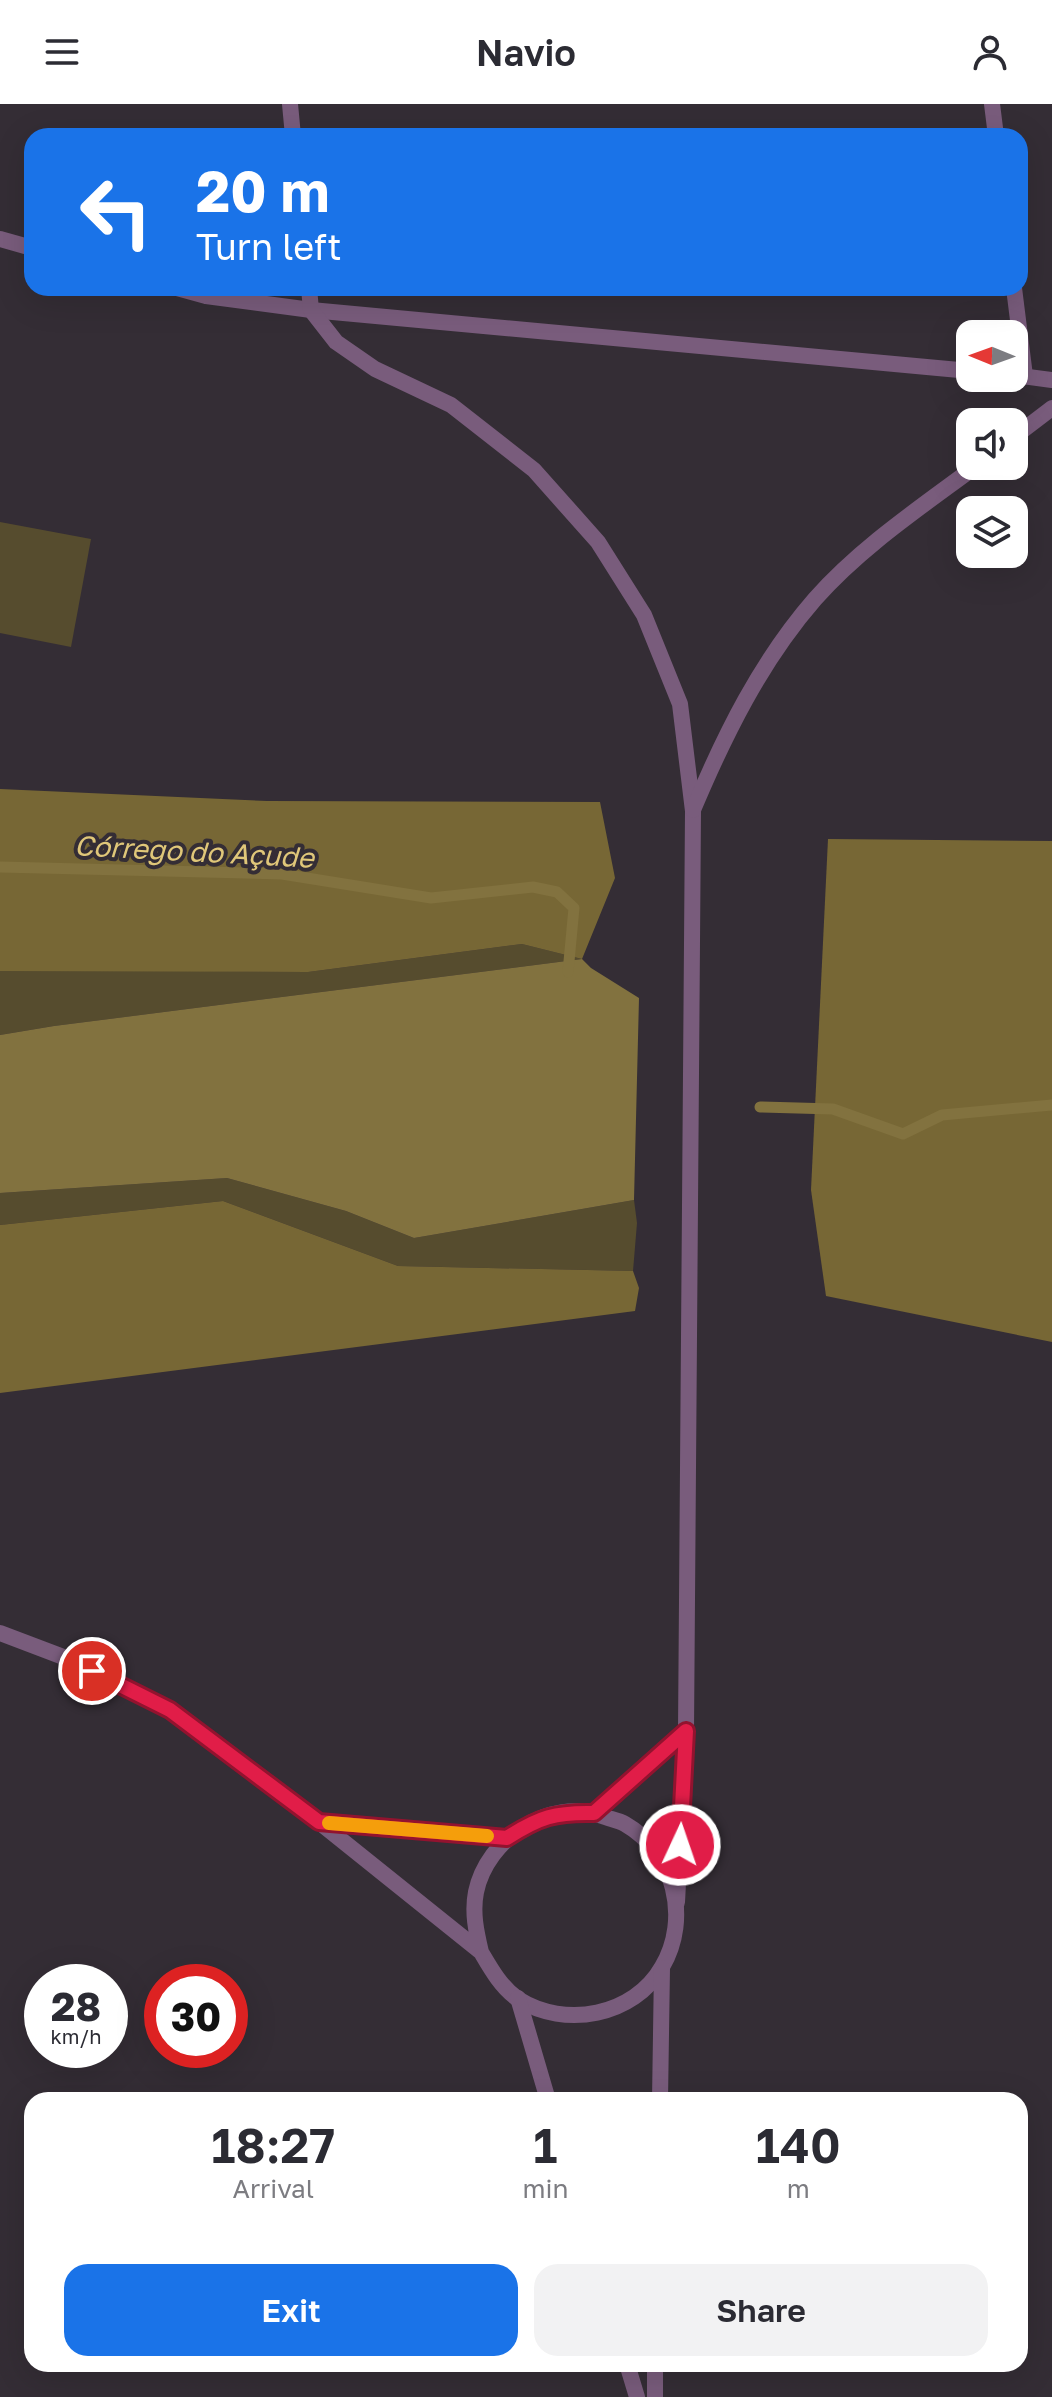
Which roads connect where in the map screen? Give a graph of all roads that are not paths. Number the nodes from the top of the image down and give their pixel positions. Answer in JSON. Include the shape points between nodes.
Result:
{"nodes":[{"id":1,"x":290,"y":104,"type":"edge"},
{"id":2,"x":992,"y":104,"type":"edge"},
{"id":3,"x":292,"y":128,"type":"edge"},
{"id":4,"x":995,"y":128,"type":"edge"},
{"id":5,"x":0,"y":239,"type":"edge"},
{"id":6,"x":24,"y":246,"type":"edge"},
{"id":7,"x":206,"y":296,"type":"edge"},
{"id":8,"x":310,"y":296,"type":"edge"},
{"id":9,"x":1014,"y":296,"type":"edge"},
{"id":10,"x":311,"y":310,"type":"junction"},
{"id":11,"x":1016,"y":320,"type":"edge"},
{"id":12,"x":956,"y":370,"type":"edge"},
{"id":13,"x":1028,"y":377,"type":"edge"},
{"id":14,"x":1052,"y":380,"type":"edge"},
{"id":15,"x":1052,"y":408,"type":"edge"},
{"id":16,"x":1028,"y":426,"type":"edge"},
{"id":17,"x":957,"y":480,"type":"edge"},
{"id":18,"x":693,"y":811,"type":"junction"},
{"id":19,"x":0,"y":1633,"type":"edge"},
{"id":20,"x":686,"y":1731,"type":"junction"},
{"id":21,"x":594,"y":1813,"type":"junction"},
{"id":22,"x":319,"y":1822,"type":"junction"},
{"id":23,"x":507,"y":1838,"type":"junction"},
{"id":24,"x":677,"y":1902,"type":"junction"},
{"id":25,"x":481,"y":1952,"type":"junction"},
{"id":26,"x":662,"y":1968,"type":"junction"},
{"id":27,"x":518,"y":1998,"type":"junction"},
{"id":28,"x":546,"y":2092,"type":"edge"},
{"id":29,"x":660,"y":2092,"type":"edge"},
{"id":30,"x":629,"y":2372,"type":"edge"},
{"id":31,"x":655,"y":2372,"type":"edge"},
{"id":32,"x":637,"y":2397,"type":"edge"},
{"id":33,"x":655,"y":2397,"type":"edge"}],
"edges":[{"from":1,"to":3,"type":"street"},
{"from":2,"to":4,"type":"street"},
{"from":5,"to":6,"type":"street"},
{"from":7,"to":10,"type":"street"},
{"from":8,"to":10,"type":"street"},
{"from":9,"to":11,"type":"street"},
{"from":10,"to":12,"type":"street"},
{"from":10,"to":18,"type":"street","via":[[336,342],[375,369],[451,405],[534,470],[598,542],[644,615],[680,704]]},
{"from":13,"to":14,"type":"street"},
{"from":15,"to":16,"type":"street"},
{"from":17,"to":18,"type":"street","via":[[874,543],[816,598],[760,674],[724,737]]},
{"from":18,"to":20,"type":"street"},
{"from":19,"to":22,"type":"street","via":[[66,1658],[170,1710]]},
{"from":20,"to":21,"type":"street"},
{"from":20,"to":24,"type":"street"},
{"from":21,"to":23,"type":"street","via":[[562,1812],[533,1821]]},
{"from":21,"to":24,"type":"street","via":[[624,1824],[650,1844],[668,1871]]},
{"from":22,"to":23,"type":"street"},
{"from":22,"to":25,"type":"street"},
{"from":23,"to":25,"type":"street","via":[[487,1862],[476,1891],[474,1921]]},
{"from":24,"to":26,"type":"street","via":[[675,1936]]},
{"from":25,"to":27,"type":"street","via":[[496,1978]]},
{"from":26,"to":27,"type":"street","via":[[641,1993],[613,2009],[580,2016],[548,2012]]},
{"from":26,"to":29,"type":"street"},
{"from":27,"to":28,"type":"street"},
{"from":30,"to":32,"type":"street"},
{"from":31,"to":33,"type":"street"}]}
